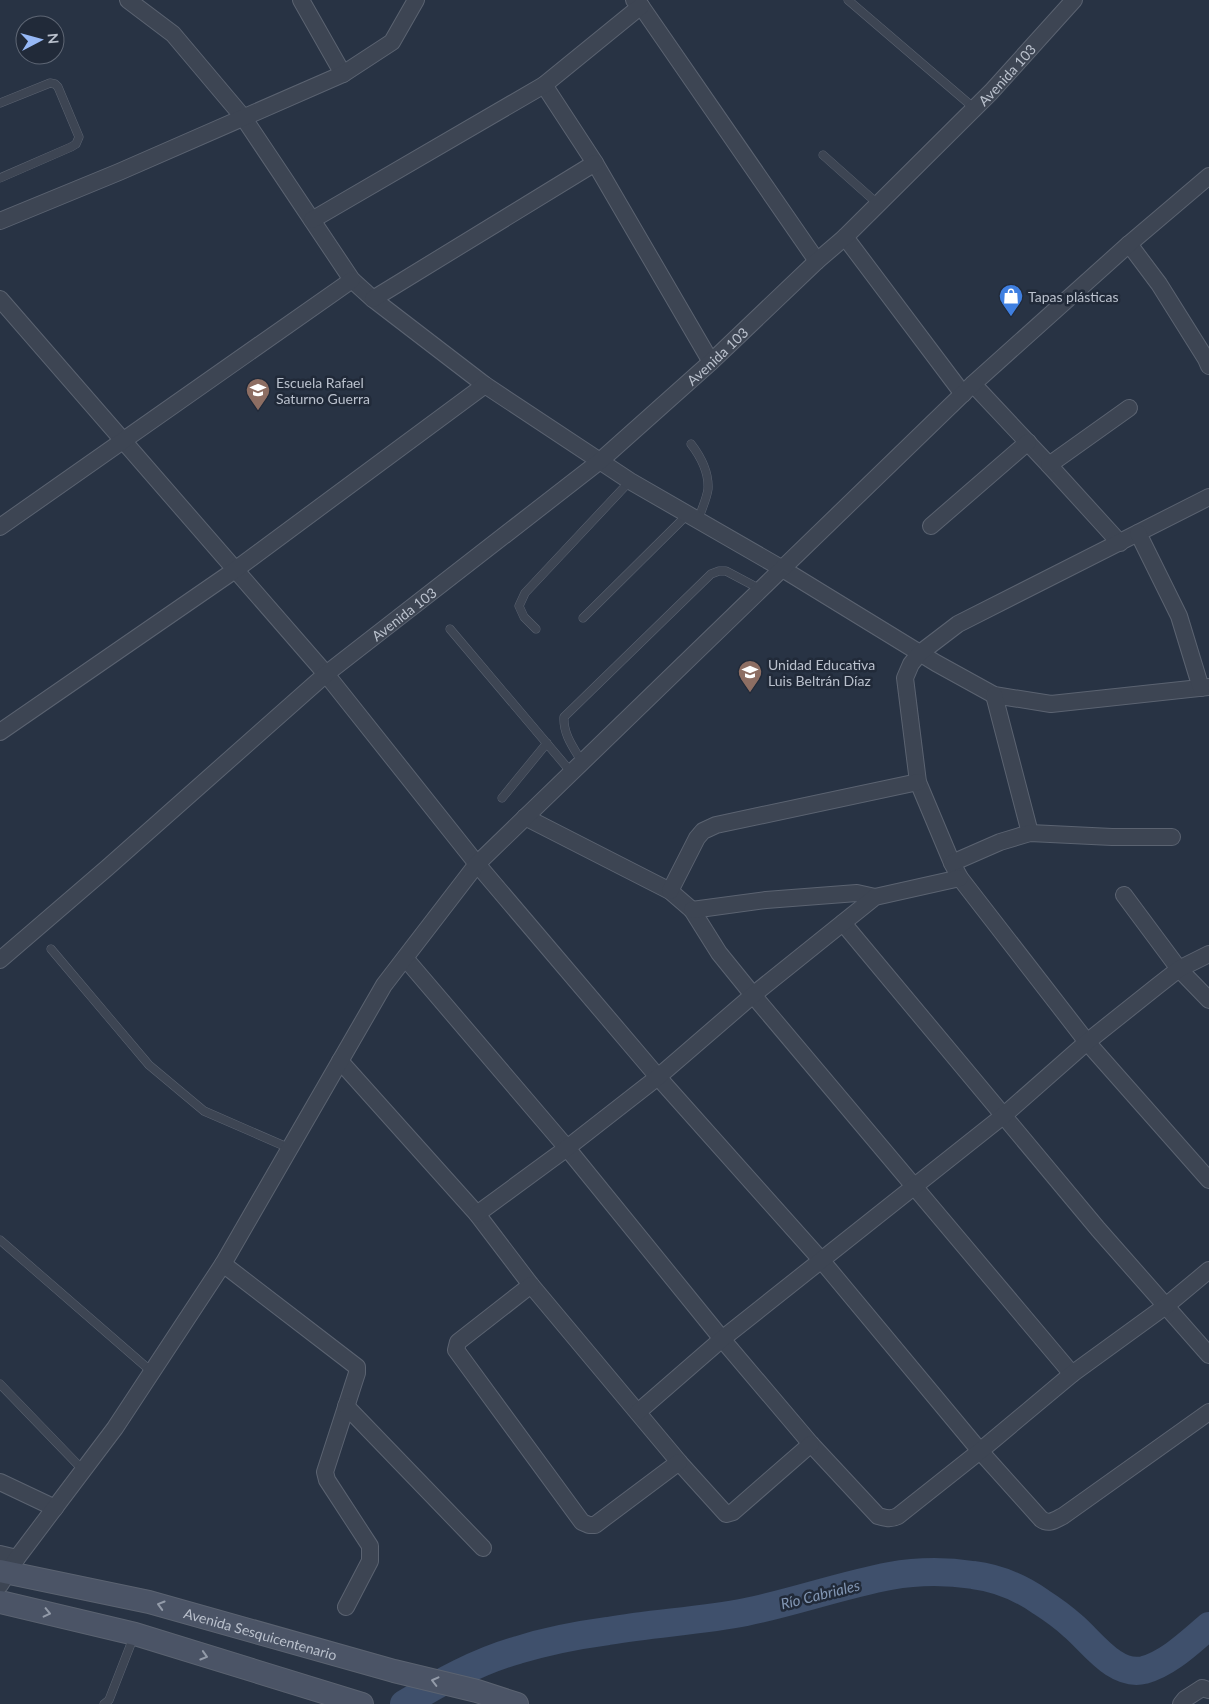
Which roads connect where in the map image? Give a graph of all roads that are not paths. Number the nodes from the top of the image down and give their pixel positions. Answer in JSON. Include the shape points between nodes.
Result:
{"nodes":[{"id":1,"x":128,"y":0,"type":"edge"},
{"id":2,"x":302,"y":0,"type":"edge"},
{"id":3,"x":416,"y":0,"type":"edge"},
{"id":4,"x":848,"y":0,"type":"edge"},
{"id":5,"x":1074,"y":0,"type":"edge"},
{"id":6,"x":637,"y":3,"type":"edge"},
{"id":7,"x":343,"y":74,"type":"junction"},
{"id":8,"x":544,"y":85,"type":"junction"},
{"id":9,"x":0,"y":103,"type":"edge"},
{"id":10,"x":974,"y":108,"type":"junction"},
{"id":11,"x":243,"y":117,"type":"junction"},
{"id":12,"x":823,"y":155,"type":"dead end"},
{"id":13,"x":595,"y":163,"type":"junction"},
{"id":14,"x":0,"y":178,"type":"edge"},
{"id":15,"x":1207,"y":182,"type":"edge"},
{"id":16,"x":878,"y":204,"type":"junction"},
{"id":17,"x":312,"y":220,"type":"junction"},
{"id":18,"x":0,"y":221,"type":"edge"},
{"id":19,"x":845,"y":237,"type":"junction"},
{"id":20,"x":1129,"y":244,"type":"junction"},
{"id":21,"x":817,"y":261,"type":"junction"},
{"id":22,"x":352,"y":280,"type":"junction"},
{"id":23,"x":0,"y":299,"type":"edge"},
{"id":24,"x":373,"y":299,"type":"junction"},
{"id":25,"x":711,"y":362,"type":"junction"},
{"id":26,"x":1209,"y":366,"type":"edge"},
{"id":27,"x":485,"y":385,"type":"junction"},
{"id":28,"x":968,"y":389,"type":"junction"},
{"id":29,"x":1129,"y":408,"type":"dead end"},
{"id":30,"x":123,"y":440,"type":"junction"},
{"id":31,"x":1028,"y":442,"type":"junction"},
{"id":32,"x":691,"y":444,"type":"dead end"},
{"id":33,"x":600,"y":461,"type":"junction"},
{"id":34,"x":1049,"y":465,"type":"junction"},
{"id":35,"x":630,"y":481,"type":"junction"},
{"id":36,"x":1209,"y":497,"type":"edge"},
{"id":37,"x":693,"y":517,"type":"junction"},
{"id":38,"x":930,"y":526,"type":"dead end"},
{"id":39,"x":0,"y":527,"type":"edge"},
{"id":40,"x":1138,"y":533,"type":"junction"},
{"id":41,"x":1120,"y":543,"type":"junction"},
{"id":42,"x":781,"y":568,"type":"junction"},
{"id":43,"x":234,"y":570,"type":"junction"},
{"id":44,"x":760,"y":589,"type":"junction"},
{"id":45,"x":583,"y":618,"type":"dead end"},
{"id":46,"x":450,"y":629,"type":"dead end"},
{"id":47,"x":536,"y":629,"type":"dead end"},
{"id":48,"x":920,"y":653,"type":"junction"},
{"id":49,"x":326,"y":674,"type":"junction"},
{"id":50,"x":1205,"y":688,"type":"edge"},
{"id":51,"x":994,"y":695,"type":"junction"},
{"id":52,"x":0,"y":732,"type":"edge"},
{"id":53,"x":547,"y":743,"type":"junction"},
{"id":54,"x":576,"y":767,"type":"junction"},
{"id":55,"x":918,"y":782,"type":"junction"},
{"id":56,"x":502,"y":798,"type":"dead end"},
{"id":57,"x":525,"y":817,"type":"junction"},
{"id":58,"x":1030,"y":833,"type":"junction"},
{"id":59,"x":1172,"y":837,"type":"dead end"},
{"id":60,"x":952,"y":863,"type":"junction"},
{"id":61,"x":477,"y":864,"type":"junction"},
{"id":62,"x":960,"y":878,"type":"junction"},
{"id":63,"x":670,"y":891,"type":"junction"},
{"id":64,"x":1124,"y":895,"type":"dead end"},
{"id":65,"x":875,"y":897,"type":"junction"},
{"id":66,"x":692,"y":910,"type":"junction"},
{"id":67,"x":843,"y":923,"type":"junction"},
{"id":68,"x":51,"y":949,"type":"dead end"},
{"id":69,"x":1209,"y":954,"type":"edge"},
{"id":70,"x":405,"y":958,"type":"junction"},
{"id":71,"x":0,"y":960,"type":"edge"},
{"id":72,"x":1179,"y":969,"type":"junction"},
{"id":73,"x":753,"y":995,"type":"junction"},
{"id":74,"x":1209,"y":1000,"type":"edge"},
{"id":75,"x":1087,"y":1042,"type":"junction"},
{"id":76,"x":340,"y":1061,"type":"junction"},
{"id":77,"x":658,"y":1077,"type":"junction"},
{"id":78,"x":1003,"y":1116,"type":"junction"},
{"id":79,"x":289,"y":1148,"type":"junction"},
{"id":80,"x":567,"y":1148,"type":"junction"},
{"id":81,"x":1209,"y":1180,"type":"edge"},
{"id":82,"x":914,"y":1187,"type":"junction"},
{"id":83,"x":477,"y":1214,"type":"junction"},
{"id":84,"x":0,"y":1240,"type":"edge"},
{"id":85,"x":822,"y":1261,"type":"junction"},
{"id":86,"x":222,"y":1264,"type":"junction"},
{"id":87,"x":1209,"y":1270,"type":"edge"},
{"id":88,"x":531,"y":1285,"type":"junction"},
{"id":89,"x":1167,"y":1305,"type":"junction"},
{"id":90,"x":722,"y":1338,"type":"junction"},
{"id":91,"x":1209,"y":1355,"type":"edge"},
{"id":92,"x":152,"y":1372,"type":"junction"},
{"id":93,"x":1072,"y":1374,"type":"junction"},
{"id":94,"x":0,"y":1384,"type":"edge"},
{"id":95,"x":346,"y":1406,"type":"junction"},
{"id":96,"x":638,"y":1412,"type":"junction"},
{"id":97,"x":1209,"y":1412,"type":"edge"},
{"id":98,"x":812,"y":1444,"type":"junction"},
{"id":99,"x":980,"y":1451,"type":"junction"},
{"id":100,"x":679,"y":1462,"type":"junction"},
{"id":101,"x":83,"y":1470,"type":"junction"},
{"id":102,"x":0,"y":1482,"type":"edge"},
{"id":103,"x":55,"y":1508,"type":"junction"},
{"id":104,"x":483,"y":1548,"type":"dead end"},
{"id":105,"x":5,"y":1568,"type":"edge"},
{"id":106,"x":0,"y":1602,"type":"edge"},
{"id":107,"x":346,"y":1608,"type":"dead end"},
{"id":108,"x":135,"y":1634,"type":"junction"},
{"id":109,"x":1209,"y":1690,"type":"edge"},
{"id":110,"x":352,"y":1701,"type":"edge"},
{"id":111,"x":104,"y":1704,"type":"edge"},
{"id":112,"x":517,"y":1704,"type":"edge"},
{"id":113,"x":1181,"y":1704,"type":"edge"}],
"edges":[{"from":1,"to":11,"type":"street","via":[[173,34]]},
{"from":2,"to":7,"type":"street"},
{"from":3,"to":7,"type":"street","via":[[392,42]]},
{"from":4,"to":10,"type":"lane"},
{"from":5,"to":10,"type":"street","name":"Avenida 103"},
{"from":6,"to":8,"type":"street"},
{"from":6,"to":21,"type":"street"},
{"from":7,"to":11,"type":"street"},
{"from":8,"to":13,"type":"street"},
{"from":8,"to":17,"type":"street"},
{"from":9,"to":14,"type":"lane","via":[[54,84],[79,138],[71,147]]},
{"from":10,"to":16,"type":"street","name":"Avenida 103"},
{"from":11,"to":17,"type":"street"},
{"from":11,"to":18,"type":"street"},
{"from":12,"to":16,"type":"lane"},
{"from":13,"to":24,"type":"street"},
{"from":13,"to":25,"type":"street"},
{"from":15,"to":20,"type":"street"},
{"from":16,"to":19,"type":"street","name":"Avenida 103"},
{"from":17,"to":22,"type":"street"},
{"from":19,"to":21,"type":"street","name":"Avenida 103"},
{"from":19,"to":28,"type":"street"},
{"from":20,"to":26,"type":"street","via":[[1159,284]]},
{"from":20,"to":28,"type":"street"},
{"from":21,"to":25,"type":"street","name":"Avenida 103"},
{"from":22,"to":24,"type":"street"},
{"from":22,"to":30,"type":"street"},
{"from":23,"to":30,"type":"street"},
{"from":24,"to":27,"type":"street"},
{"from":25,"to":33,"type":"street","name":"Avenida 103"},
{"from":27,"to":33,"type":"street"},
{"from":27,"to":43,"type":"street"},
{"from":28,"to":31,"type":"street"},
{"from":28,"to":42,"type":"street"},
{"from":29,"to":34,"type":"street"},
{"from":30,"to":39,"type":"street"},
{"from":30,"to":43,"type":"street"},
{"from":31,"to":34,"type":"street"},
{"from":31,"to":38,"type":"street"},
{"from":32,"to":37,"type":"lane","via":[[702,457],[708,489]]},
{"from":33,"to":35,"type":"street"},
{"from":33,"to":49,"type":"street","name":"Avenida 103"},
{"from":34,"to":41,"type":"street"},
{"from":35,"to":37,"type":"street"},
{"from":35,"to":47,"type":"lane","via":[[525,593],[519,606],[524,617]]},
{"from":36,"to":40,"type":"street"},
{"from":37,"to":42,"type":"street"},
{"from":37,"to":45,"type":"lane"},
{"from":40,"to":41,"type":"street"},
{"from":40,"to":50,"type":"street","via":[[1179,616]]},
{"from":41,"to":48,"type":"street","via":[[958,624]]},
{"from":42,"to":44,"type":"street"},
{"from":42,"to":48,"type":"street"},
{"from":43,"to":49,"type":"street"},
{"from":43,"to":52,"type":"street"},
{"from":44,"to":54,"type":"street"},
{"from":44,"to":54,"type":"lane","via":[[726,571],[711,574],[592,689],[564,717],[563,727]]},
{"from":46,"to":53,"type":"lane"},
{"from":48,"to":51,"type":"street"},
{"from":48,"to":55,"type":"street","via":[[905,678]]},
{"from":49,"to":61,"type":"street"},
{"from":49,"to":71,"type":"street","name":"Avenida 103"},
{"from":50,"to":51,"type":"street","via":[[1051,704]]},
{"from":51,"to":58,"type":"street"},
{"from":53,"to":54,"type":"lane"},
{"from":53,"to":56,"type":"lane"},
{"from":54,"to":57,"type":"street"},
{"from":55,"to":60,"type":"street"},
{"from":55,"to":63,"type":"street","via":[[716,825],[697,838]]},
{"from":57,"to":61,"type":"street"},
{"from":57,"to":63,"type":"street"},
{"from":58,"to":59,"type":"street"},
{"from":58,"to":60,"type":"street"},
{"from":60,"to":62,"type":"street"},
{"from":61,"to":70,"type":"street"},
{"from":61,"to":77,"type":"street"},
{"from":62,"to":65,"type":"street"},
{"from":62,"to":75,"type":"street"},
{"from":63,"to":66,"type":"street"},
{"from":64,"to":72,"type":"street"},
{"from":65,"to":66,"type":"street","via":[[857,893]]},
{"from":65,"to":67,"type":"street"},
{"from":66,"to":73,"type":"street","via":[[719,953]]},
{"from":67,"to":73,"type":"street"},
{"from":67,"to":78,"type":"street"},
{"from":68,"to":79,"type":"lane","via":[[149,1065],[204,1111]]},
{"from":69,"to":72,"type":"street"},
{"from":70,"to":76,"type":"street","via":[[384,985]]},
{"from":70,"to":80,"type":"street"},
{"from":72,"to":74,"type":"street"},
{"from":72,"to":75,"type":"street"},
{"from":73,"to":77,"type":"street"},
{"from":73,"to":82,"type":"street"},
{"from":75,"to":78,"type":"street"},
{"from":75,"to":81,"type":"street"},
{"from":76,"to":79,"type":"street"},
{"from":76,"to":83,"type":"street"},
{"from":77,"to":80,"type":"street"},
{"from":77,"to":85,"type":"street"},
{"from":78,"to":82,"type":"street"},
{"from":78,"to":89,"type":"street"},
{"from":79,"to":86,"type":"street"},
{"from":80,"to":83,"type":"street"},
{"from":80,"to":90,"type":"street"},
{"from":82,"to":85,"type":"street"},
{"from":82,"to":93,"type":"street"},
{"from":83,"to":88,"type":"street"},
{"from":84,"to":92,"type":"lane"},
{"from":85,"to":90,"type":"street"},
{"from":85,"to":99,"type":"street"},
{"from":86,"to":92,"type":"street"},
{"from":86,"to":95,"type":"street","via":[[357,1367]]},
{"from":87,"to":89,"type":"street"},
{"from":88,"to":96,"type":"street"},
{"from":88,"to":100,"type":"street","via":[[458,1342],[456,1350],[582,1522],[595,1525]]},
{"from":89,"to":91,"type":"street"},
{"from":89,"to":93,"type":"street"},
{"from":90,"to":96,"type":"street"},
{"from":90,"to":98,"type":"street"},
{"from":92,"to":101,"type":"street"},
{"from":93,"to":99,"type":"street"},
{"from":94,"to":101,"type":"lane"},
{"from":95,"to":104,"type":"street"},
{"from":95,"to":107,"type":"street","via":[[325,1472],[370,1546],[370,1561]]},
{"from":96,"to":100,"type":"street"},
{"from":97,"to":99,"type":"street","via":[[1051,1522],[1041,1519]]},
{"from":98,"to":99,"type":"street","via":[[878,1516],[887,1519],[898,1516]]},
{"from":98,"to":100,"type":"street","via":[[726,1514]]},
{"from":101,"to":103,"type":"street"},
{"from":102,"to":103,"type":"street"},
{"from":103,"to":105,"type":"street"},
{"from":112,"to":105,"type":"main road","name":"Avenida Sesquicentenario","one_way":true,"via":[[149,1602]]},
{"from":106,"to":108,"type":"main road","one_way":true},
{"from":108,"to":110,"type":"main road","one_way":true},
{"from":108,"to":111,"type":"lane","via":[[109,1700]]},
{"from":109,"to":113,"type":"street","via":[[1202,1688]]}]}
